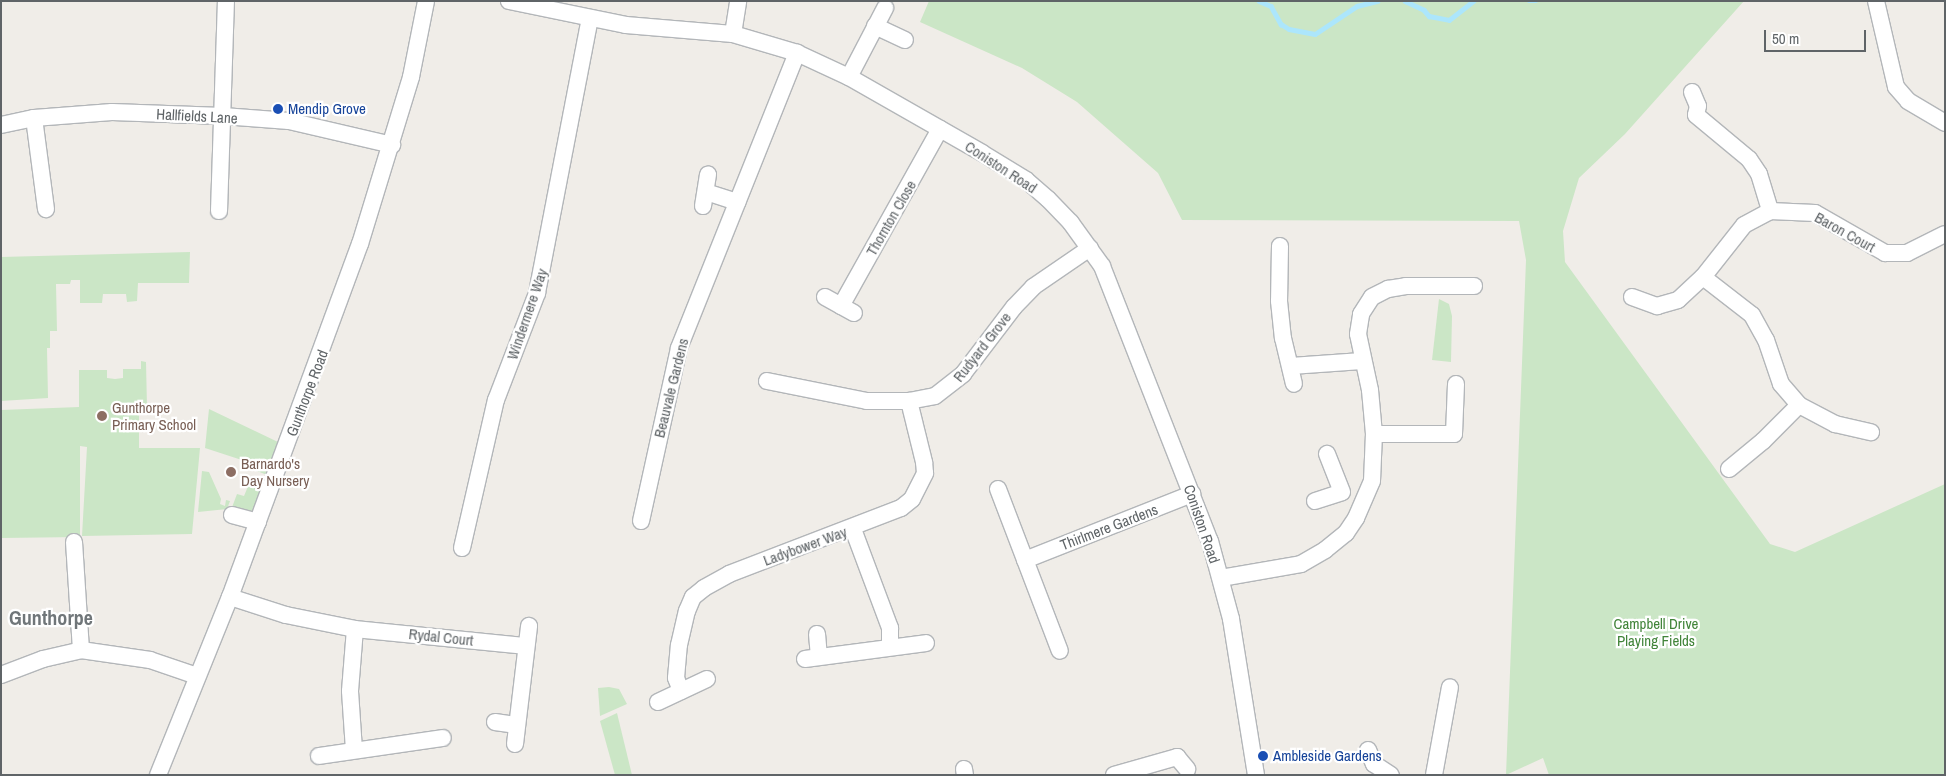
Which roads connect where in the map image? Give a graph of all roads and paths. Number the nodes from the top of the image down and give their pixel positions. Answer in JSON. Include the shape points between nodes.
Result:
{"nodes":[{"id":1,"x":226,"y":1,"type":"edge"},
{"id":2,"x":426,"y":1,"type":"edge"},
{"id":3,"x":509,"y":1,"type":"edge"},
{"id":4,"x":738,"y":1,"type":"edge"},
{"id":5,"x":1876,"y":1,"type":"edge"},
{"id":6,"x":885,"y":8,"type":"dead end"},
{"id":7,"x":590,"y":18,"type":"junction"},
{"id":8,"x":876,"y":26,"type":"junction"},
{"id":9,"x":733,"y":34,"type":"junction"},
{"id":10,"x":905,"y":40,"type":"dead end"},
{"id":11,"x":797,"y":53,"type":"junction"},
{"id":12,"x":849,"y":77,"type":"junction"},
{"id":13,"x":1692,"y":92,"type":"dead end"},
{"id":14,"x":223,"y":116,"type":"junction"},
{"id":15,"x":34,"y":118,"type":"junction"},
{"id":16,"x":1945,"y":123,"type":"edge"},
{"id":17,"x":1,"y":124,"type":"edge"},
{"id":18,"x":940,"y":130,"type":"junction"},
{"id":19,"x":392,"y":145,"type":"junction"},
{"id":20,"x":708,"y":174,"type":"dead end"},
{"id":21,"x":737,"y":202,"type":"junction"},
{"id":22,"x":46,"y":209,"type":"dead end"},
{"id":23,"x":218,"y":211,"type":"dead end"},
{"id":24,"x":1770,"y":211,"type":"junction"},
{"id":25,"x":1945,"y":234,"type":"edge"},
{"id":26,"x":1280,"y":246,"type":"dead end"},
{"id":27,"x":1090,"y":248,"type":"junction"},
{"id":28,"x":1703,"y":277,"type":"junction"},
{"id":29,"x":1474,"y":286,"type":"dead end"},
{"id":30,"x":825,"y":297,"type":"dead end"},
{"id":31,"x":1632,"y":297,"type":"dead end"},
{"id":32,"x":1362,"y":362,"type":"junction"},
{"id":33,"x":1291,"y":366,"type":"junction"},
{"id":34,"x":767,"y":381,"type":"dead end"},
{"id":35,"x":1294,"y":384,"type":"dead end"},
{"id":36,"x":1456,"y":384,"type":"dead end"},
{"id":37,"x":909,"y":401,"type":"junction"},
{"id":38,"x":1799,"y":405,"type":"junction"},
{"id":39,"x":1871,"y":432,"type":"dead end"},
{"id":40,"x":1374,"y":434,"type":"junction"},
{"id":41,"x":1327,"y":454,"type":"dead end"},
{"id":42,"x":1729,"y":469,"type":"dead end"},
{"id":43,"x":998,"y":489,"type":"dead end"},
{"id":44,"x":1342,"y":492,"type":"junction"},
{"id":45,"x":1192,"y":494,"type":"junction"},
{"id":46,"x":1366,"y":500,"type":"junction"},
{"id":47,"x":1315,"y":502,"type":"dead end"},
{"id":48,"x":232,"y":514,"type":"dead end"},
{"id":49,"x":641,"y":521,"type":"dead end"},
{"id":50,"x":258,"y":522,"type":"junction"},
{"id":51,"x":853,"y":528,"type":"junction"},
{"id":52,"x":74,"y":542,"type":"dead end"},
{"id":53,"x":462,"y":548,"type":"dead end"},
{"id":54,"x":1025,"y":560,"type":"junction"},
{"id":55,"x":1221,"y":578,"type":"junction"},
{"id":56,"x":230,"y":597,"type":"junction"},
{"id":57,"x":530,"y":626,"type":"dead end"},
{"id":58,"x":355,"y":629,"type":"junction"},
{"id":59,"x":817,"y":634,"type":"dead end"},
{"id":60,"x":926,"y":642,"type":"dead end"},
{"id":61,"x":890,"y":645,"type":"junction"},
{"id":62,"x":526,"y":646,"type":"junction"},
{"id":63,"x":81,"y":650,"type":"junction"},
{"id":64,"x":1060,"y":651,"type":"dead end"},
{"id":65,"x":1,"y":675,"type":"edge"},
{"id":66,"x":197,"y":676,"type":"junction"},
{"id":67,"x":707,"y":679,"type":"dead end"},
{"id":68,"x":1450,"y":687,"type":"dead end"},
{"id":69,"x":681,"y":691,"type":"junction"},
{"id":70,"x":658,"y":702,"type":"dead end"},
{"id":71,"x":495,"y":722,"type":"dead end"},
{"id":72,"x":517,"y":725,"type":"junction"},
{"id":73,"x":443,"y":738,"type":"dead end"},
{"id":74,"x":515,"y":744,"type":"dead end"},
{"id":75,"x":354,"y":750,"type":"junction"},
{"id":76,"x":1368,"y":750,"type":"dead end"},
{"id":77,"x":319,"y":756,"type":"dead end"},
{"id":78,"x":1187,"y":769,"type":"dead end"},
{"id":79,"x":158,"y":775,"type":"edge"},
{"id":80,"x":1114,"y":775,"type":"edge"},
{"id":81,"x":1256,"y":775,"type":"edge"},
{"id":82,"x":1391,"y":775,"type":"edge"},
{"id":83,"x":1434,"y":775,"type":"edge"}],
"edges":[{"from":1,"to":14,"type":"street"},
{"from":2,"to":19,"type":"street","name":"Gunthorpe Road"},
{"from":3,"to":7,"type":"street","name":"Coniston Road"},
{"from":4,"to":9,"type":"street"},
{"from":5,"to":16,"type":"street","via":[[1896,87],[1908,102]]},
{"from":6,"to":8,"type":"street"},
{"from":7,"to":9,"type":"street","name":"Coniston Road","via":[[645,27]]},
{"from":7,"to":53,"type":"street","name":"Windermere Way","via":[[537,293],[496,400]]},
{"from":8,"to":10,"type":"street"},
{"from":8,"to":12,"type":"street"},
{"from":9,"to":11,"type":"street","name":"Coniston Road"},
{"from":11,"to":12,"type":"street","name":"Coniston Road"},
{"from":11,"to":21,"type":"street","name":"Beauvale Gardens"},
{"from":12,"to":18,"type":"street","name":"Coniston Road"},
{"from":13,"to":24,"type":"street","via":[[1698,106],[1696,115],[1749,159],[1759,174]]},
{"from":14,"to":15,"type":"street","name":"Hallfields Lane","via":[[112,112]]},
{"from":14,"to":19,"type":"street","name":"Hallfields Lane","via":[[289,122]]},
{"from":14,"to":23,"type":"street"},
{"from":15,"to":17,"type":"street","name":"Hallfields Lane"},
{"from":15,"to":22,"type":"street"},
{"from":18,"to":27,"type":"street","name":"Coniston Road","via":[[1026,180],[1060,211]]},
{"from":18,"to":30,"type":"street","name":"Thornton Close","via":[[847,309]]},
{"from":19,"to":50,"type":"street","name":"Gunthorpe Road","via":[[333,322]]},
{"from":20,"to":21,"type":"street","via":[[704,199]]},
{"from":21,"to":49,"type":"street","name":"Beauvale Gardens","via":[[679,348]]},
{"from":24,"to":25,"type":"street","name":"Baron Court","via":[[1815,213],[1885,253],[1907,254]]},
{"from":24,"to":28,"type":"street","via":[[1744,225]]},
{"from":26,"to":33,"type":"street","via":[[1279,301],[1283,338]]},
{"from":27,"to":37,"type":"street","name":"Rudyard Grove","via":[[1032,287],[949,387],[934,396]]},
{"from":27,"to":45,"type":"street","name":"Coniston Road","via":[[1119,305]]},
{"from":28,"to":31,"type":"street","via":[[1678,300],[1657,306]]},
{"from":28,"to":38,"type":"street","via":[[1752,315],[1766,340],[1781,384]]},
{"from":29,"to":32,"type":"street","via":[[1406,286],[1388,289],[1372,297],[1361,314],[1358,334]]},
{"from":32,"to":33,"type":"street"},
{"from":32,"to":40,"type":"street","via":[[1370,390]]},
{"from":33,"to":35,"type":"street"},
{"from":34,"to":37,"type":"street","name":"Rudyard Grove","via":[[867,401]]},
{"from":36,"to":40,"type":"street","via":[[1454,434]]},
{"from":37,"to":51,"type":"street","name":"Ladybower Way","via":[[924,462],[920,486],[901,508]]},
{"from":38,"to":39,"type":"street","via":[[1827,421]]},
{"from":38,"to":42,"type":"street","via":[[1764,441]]},
{"from":40,"to":46,"type":"street","via":[[1372,481]]},
{"from":41,"to":44,"type":"street"},
{"from":43,"to":54,"type":"street"},
{"from":44,"to":46,"type":"street"},
{"from":44,"to":47,"type":"street"},
{"from":45,"to":54,"type":"street","name":"Thirlmere Gardens"},
{"from":45,"to":55,"type":"street","name":"Coniston Road"},
{"from":46,"to":55,"type":"street","via":[[1346,533],[1301,564]]},
{"from":48,"to":50,"type":"street"},
{"from":50,"to":56,"type":"street","name":"Gunthorpe Road"},
{"from":51,"to":61,"type":"street","via":[[890,628]]},
{"from":51,"to":69,"type":"street","name":"Ladybower Way","via":[[729,574],[693,597],[686,611],[676,664],[676,678]]},
{"from":52,"to":63,"type":"street"},
{"from":54,"to":64,"type":"street"},
{"from":55,"to":81,"type":"street","name":"Coniston Road"},
{"from":56,"to":58,"type":"street","name":"Rydal Court","via":[[286,615]]},
{"from":56,"to":66,"type":"street","name":"Gunthorpe Road"},
{"from":57,"to":62,"type":"street"},
{"from":58,"to":62,"type":"street","name":"Rydal Court"},
{"from":58,"to":75,"type":"street","via":[[350,691]]},
{"from":59,"to":61,"type":"street","via":[[812,658]]},
{"from":60,"to":61,"type":"street"},
{"from":62,"to":72,"type":"street"},
{"from":63,"to":65,"type":"street","via":[[43,659]]},
{"from":63,"to":66,"type":"street","via":[[150,660]]},
{"from":66,"to":79,"type":"street","name":"Gunthorpe Road"},
{"from":67,"to":69,"type":"street"},
{"from":68,"to":83,"type":"street"},
{"from":69,"to":70,"type":"street"},
{"from":71,"to":72,"type":"street"},
{"from":72,"to":74,"type":"street"},
{"from":73,"to":75,"type":"street"},
{"from":75,"to":77,"type":"street"},
{"from":76,"to":82,"type":"street","via":[[1374,764]]},
{"from":78,"to":80,"type":"street","via":[[1177,758]]}]}
